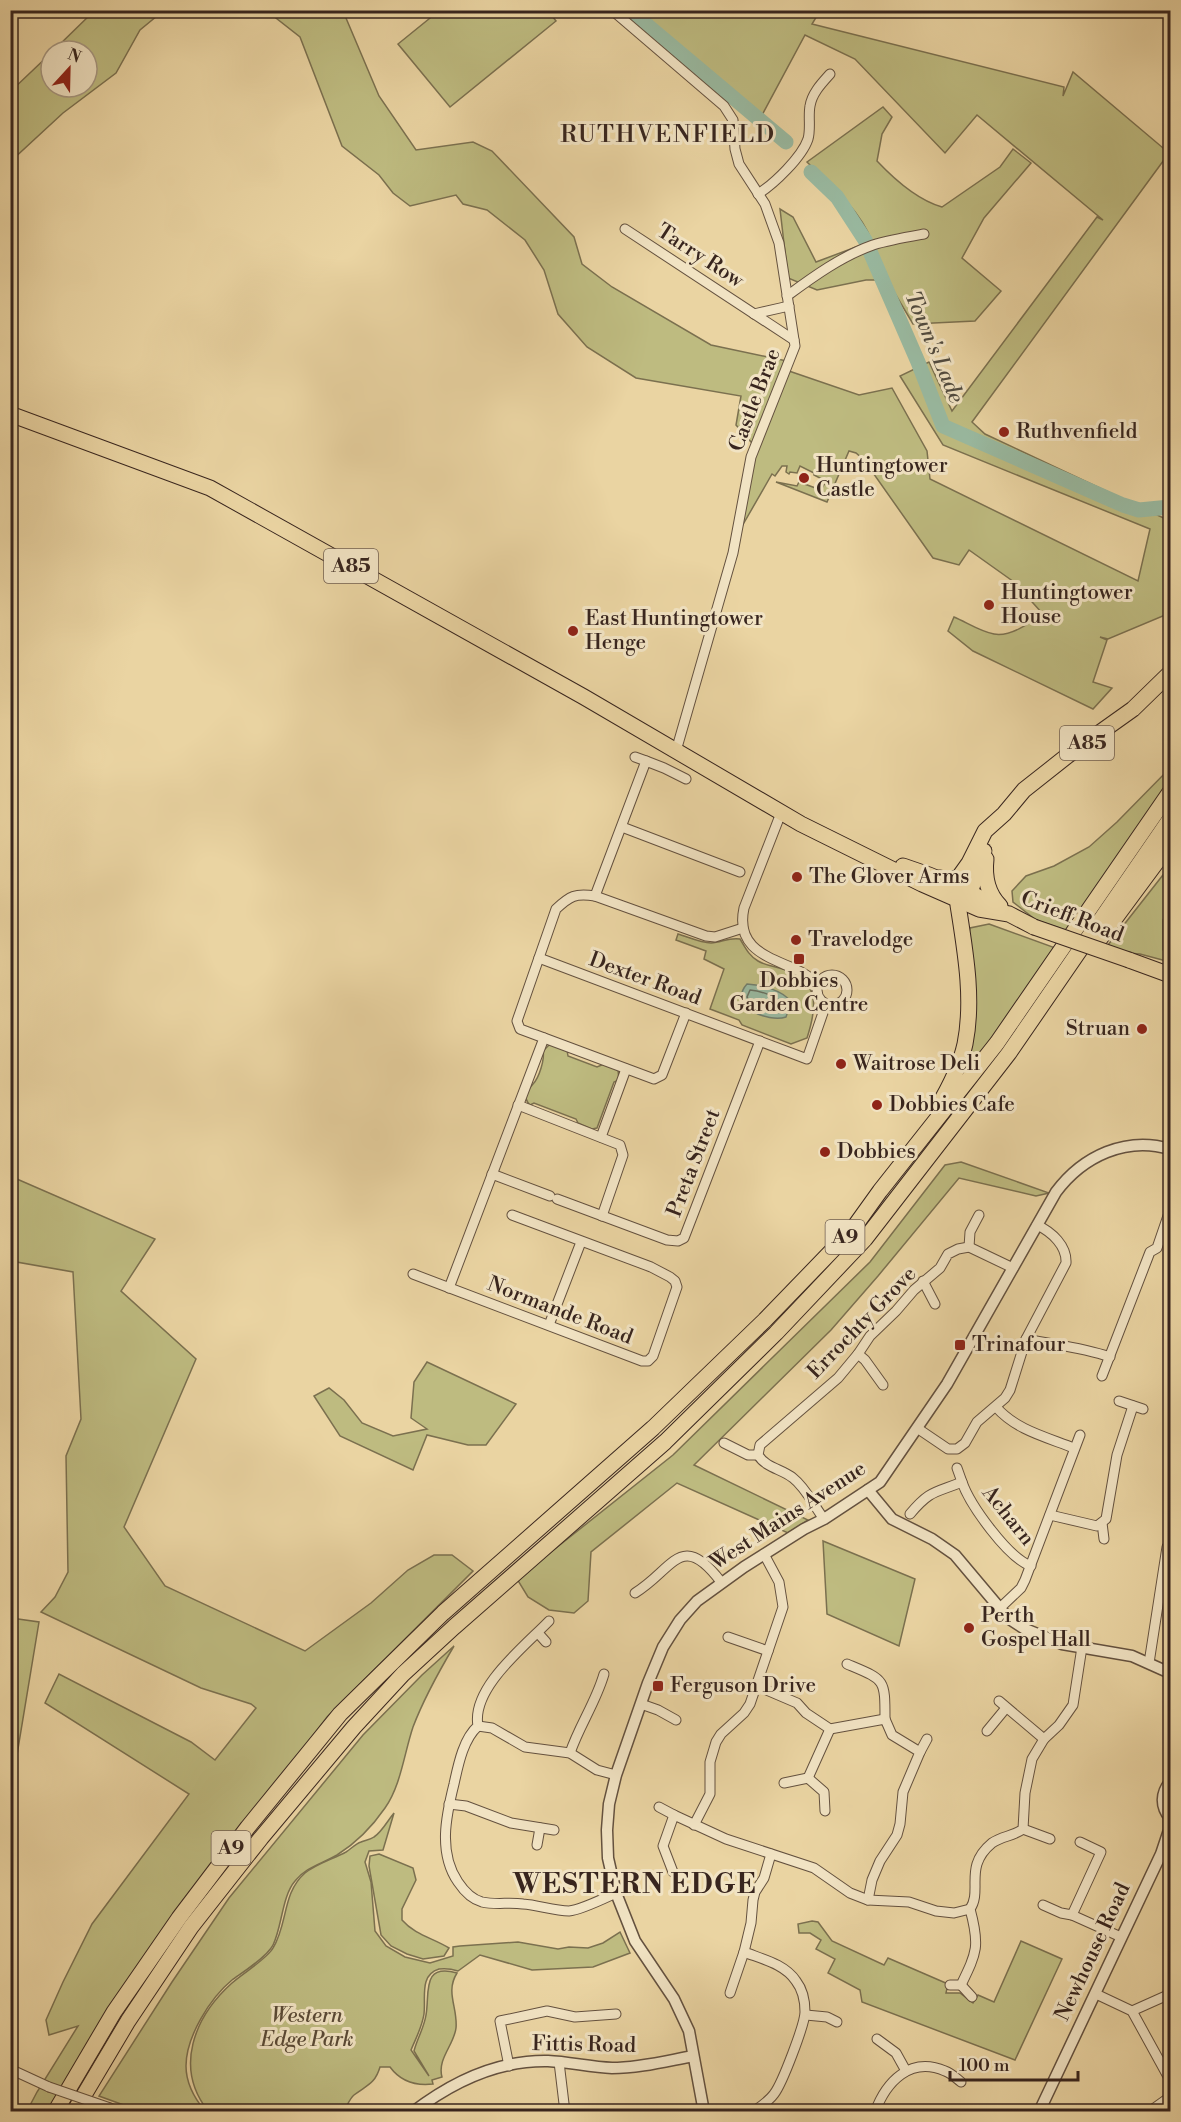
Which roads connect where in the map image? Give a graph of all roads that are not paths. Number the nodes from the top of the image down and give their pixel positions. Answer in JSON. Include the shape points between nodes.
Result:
{"nodes":[{"id":1,"x":612,"y":10,"type":"edge"},
{"id":2,"x":830,"y":74,"type":"dead end"},
{"id":3,"x":758,"y":194,"type":"junction"},
{"id":4,"x":625,"y":229,"type":"dead end"},
{"id":5,"x":924,"y":234,"type":"dead end"},
{"id":6,"x":788,"y":296,"type":"junction"},
{"id":7,"x":789,"y":306,"type":"junction"},
{"id":8,"x":754,"y":314,"type":"junction"},
{"id":9,"x":794,"y":340,"type":"junction"},
{"id":10,"x":10,"y":414,"type":"edge"},
{"id":11,"x":1170,"y":673,"type":"edge"},
{"id":12,"x":676,"y":751,"type":"junction"},
{"id":13,"x":635,"y":757,"type":"dead end"},
{"id":14,"x":646,"y":761,"type":"junction"},
{"id":15,"x":686,"y":779,"type":"dead end"},
{"id":16,"x":1170,"y":792,"type":"edge"},
{"id":17,"x":782,"y":813,"type":"junction"},
{"id":18,"x":1004,"y":814,"type":"junction"},
{"id":19,"x":1170,"y":819,"type":"edge"},
{"id":20,"x":622,"y":827,"type":"junction"},
{"id":21,"x":988,"y":839,"type":"junction"},
{"id":22,"x":1170,"y":844,"type":"edge"},
{"id":23,"x":868,"y":856,"type":"junction"},
{"id":24,"x":740,"y":872,"type":"dead end"},
{"id":25,"x":964,"y":891,"type":"junction"},
{"id":26,"x":595,"y":896,"type":"junction"},
{"id":27,"x":1009,"y":914,"type":"junction"},
{"id":28,"x":743,"y":928,"type":"junction"},
{"id":29,"x":539,"y":958,"type":"junction"},
{"id":30,"x":1170,"y":975,"type":"edge"},
{"id":31,"x":818,"y":984,"type":"junction"},
{"id":32,"x":826,"y":1004,"type":"junction"},
{"id":33,"x":686,"y":1013,"type":"junction"},
{"id":34,"x":544,"y":1038,"type":"junction"},
{"id":35,"x":760,"y":1041,"type":"junction"},
{"id":36,"x":1009,"y":1053,"type":"junction"},
{"id":37,"x":626,"y":1069,"type":"junction"},
{"id":38,"x":518,"y":1105,"type":"junction"},
{"id":39,"x":601,"y":1137,"type":"junction"},
{"id":40,"x":1170,"y":1149,"type":"edge"},
{"id":41,"x":910,"y":1154,"type":"junction"},
{"id":42,"x":492,"y":1174,"type":"junction"},
{"id":43,"x":512,"y":1215,"type":"dead end"},
{"id":44,"x":979,"y":1215,"type":"dead end"},
{"id":45,"x":602,"y":1216,"type":"junction"},
{"id":46,"x":1170,"y":1216,"type":"edge"},
{"id":47,"x":1037,"y":1225,"type":"junction"},
{"id":48,"x":581,"y":1242,"type":"junction"},
{"id":49,"x":969,"y":1247,"type":"junction"},
{"id":50,"x":1013,"y":1268,"type":"junction"},
{"id":51,"x":413,"y":1274,"type":"dead end"},
{"id":52,"x":923,"y":1281,"type":"junction"},
{"id":53,"x":449,"y":1288,"type":"junction"},
{"id":54,"x":935,"y":1304,"type":"dead end"},
{"id":55,"x":549,"y":1325,"type":"junction"},
{"id":56,"x":1026,"y":1339,"type":"junction"},
{"id":57,"x":858,"y":1354,"type":"junction"},
{"id":58,"x":1110,"y":1357,"type":"junction"},
{"id":59,"x":1102,"y":1376,"type":"dead end"},
{"id":60,"x":883,"y":1385,"type":"dead end"},
{"id":61,"x":1119,"y":1401,"type":"dead end"},
{"id":62,"x":996,"y":1407,"type":"junction"},
{"id":63,"x":917,"y":1428,"type":"junction"},
{"id":64,"x":1080,"y":1435,"type":"dead end"},
{"id":65,"x":724,"y":1443,"type":"dead end"},
{"id":66,"x":1074,"y":1448,"type":"junction"},
{"id":67,"x":758,"y":1455,"type":"junction"},
{"id":68,"x":957,"y":1468,"type":"dead end"},
{"id":69,"x":962,"y":1482,"type":"junction"},
{"id":70,"x":868,"y":1490,"type":"junction"},
{"id":71,"x":910,"y":1514,"type":"dead end"},
{"id":72,"x":1050,"y":1515,"type":"junction"},
{"id":73,"x":824,"y":1519,"type":"junction"},
{"id":74,"x":1102,"y":1523,"type":"junction"},
{"id":75,"x":1104,"y":1539,"type":"dead end"},
{"id":76,"x":1167,"y":1547,"type":"dead end"},
{"id":77,"x":764,"y":1554,"type":"junction"},
{"id":78,"x":1031,"y":1566,"type":"junction"},
{"id":79,"x":722,"y":1582,"type":"junction"},
{"id":80,"x":635,"y":1593,"type":"dead end"},
{"id":81,"x":999,"y":1607,"type":"junction"},
{"id":82,"x":549,"y":1621,"type":"dead end"},
{"id":83,"x":538,"y":1633,"type":"junction"},
{"id":84,"x":728,"y":1637,"type":"dead end"},
{"id":85,"x":546,"y":1642,"type":"dead end"},
{"id":86,"x":1082,"y":1647,"type":"junction"},
{"id":87,"x":768,"y":1651,"type":"junction"},
{"id":88,"x":1149,"y":1663,"type":"junction"},
{"id":89,"x":848,"y":1664,"type":"dead end"},
{"id":90,"x":1170,"y":1673,"type":"edge"},
{"id":91,"x":604,"y":1674,"type":"dead end"},
{"id":92,"x":757,"y":1686,"type":"junction"},
{"id":93,"x":641,"y":1704,"type":"junction"},
{"id":94,"x":885,"y":1719,"type":"junction"},
{"id":95,"x":676,"y":1720,"type":"dead end"},
{"id":96,"x":478,"y":1726,"type":"junction"},
{"id":97,"x":831,"y":1729,"type":"junction"},
{"id":98,"x":987,"y":1731,"type":"dead end"},
{"id":99,"x":927,"y":1739,"type":"dead end"},
{"id":100,"x":1044,"y":1739,"type":"junction"},
{"id":101,"x":920,"y":1752,"type":"junction"},
{"id":102,"x":570,"y":1753,"type":"junction"},
{"id":103,"x":616,"y":1775,"type":"junction"},
{"id":104,"x":808,"y":1778,"type":"junction"},
{"id":105,"x":1170,"y":1782,"type":"edge"},
{"id":106,"x":784,"y":1783,"type":"dead end"},
{"id":107,"x":449,"y":1804,"type":"junction"},
{"id":108,"x":659,"y":1807,"type":"dead end"},
{"id":109,"x":825,"y":1811,"type":"dead end"},
{"id":110,"x":674,"y":1815,"type":"junction"},
{"id":111,"x":1170,"y":1817,"type":"edge"},
{"id":112,"x":694,"y":1825,"type":"junction"},
{"id":113,"x":540,"y":1828,"type":"junction"},
{"id":114,"x":1023,"y":1829,"type":"junction"},
{"id":115,"x":554,"y":1830,"type":"dead end"},
{"id":116,"x":1168,"y":1838,"type":"edge"},
{"id":117,"x":1050,"y":1839,"type":"dead end"},
{"id":118,"x":1080,"y":1842,"type":"dead end"},
{"id":119,"x":537,"y":1845,"type":"dead end"},
{"id":120,"x":771,"y":1854,"type":"junction"},
{"id":121,"x":673,"y":1872,"type":"dead end"},
{"id":122,"x":616,"y":1893,"type":"junction"},
{"id":123,"x":868,"y":1900,"type":"junction"},
{"id":124,"x":1043,"y":1905,"type":"dead end"},
{"id":125,"x":970,"y":1909,"type":"junction"},
{"id":126,"x":1072,"y":1915,"type":"junction"},
{"id":127,"x":1121,"y":1937,"type":"junction"},
{"id":128,"x":744,"y":1952,"type":"junction"},
{"id":129,"x":950,"y":1985,"type":"dead end"},
{"id":130,"x":961,"y":1985,"type":"junction"},
{"id":131,"x":730,"y":1993,"type":"dead end"},
{"id":132,"x":1096,"y":1994,"type":"junction"},
{"id":133,"x":1170,"y":1994,"type":"edge"},
{"id":134,"x":972,"y":1997,"type":"dead end"},
{"id":135,"x":497,"y":2010,"type":"dead end"},
{"id":136,"x":1132,"y":2012,"type":"junction"},
{"id":137,"x":616,"y":2014,"type":"dead end"},
{"id":138,"x":806,"y":2015,"type":"junction"},
{"id":139,"x":500,"y":2021,"type":"junction"},
{"id":140,"x":837,"y":2022,"type":"dead end"},
{"id":141,"x":876,"y":2039,"type":"dead end"},
{"id":142,"x":693,"y":2056,"type":"junction"},
{"id":143,"x":559,"y":2062,"type":"junction"},
{"id":144,"x":508,"y":2066,"type":"junction"},
{"id":145,"x":10,"y":2069,"type":"edge"},
{"id":146,"x":906,"y":2071,"type":"junction"},
{"id":147,"x":1170,"y":2080,"type":"edge"},
{"id":148,"x":961,"y":2082,"type":"dead end"},
{"id":149,"x":1170,"y":2097,"type":"edge"},
{"id":150,"x":754,"y":2111,"type":"edge"},
{"id":151,"x":55,"y":2112,"type":"edge"},
{"id":152,"x":74,"y":2112,"type":"edge"},
{"id":153,"x":120,"y":2112,"type":"edge"},
{"id":154,"x":413,"y":2112,"type":"edge"},
{"id":155,"x":565,"y":2112,"type":"edge"},
{"id":156,"x":704,"y":2112,"type":"edge"},
{"id":157,"x":875,"y":2112,"type":"edge"},
{"id":158,"x":1039,"y":2112,"type":"edge"},
{"id":159,"x":1149,"y":2112,"type":"edge"}],
"edges":[{"from":1,"to":3,"type":"street","name":"Castle Brae","via":[[724,106],[733,120],[739,164]]},
{"from":2,"to":3,"type":"street","via":[[810,104],[814,114],[801,150],[785,173]]},
{"from":3,"to":6,"type":"street","name":"Castle Brae","via":[[779,243]]},
{"from":4,"to":8,"type":"street","name":"Tarry Row"},
{"from":5,"to":6,"type":"street","via":[[863,249],[819,273]]},
{"from":6,"to":7,"type":"street","name":"Castle Brae"},
{"from":7,"to":8,"type":"street","name":"Tarry Row"},
{"from":7,"to":9,"type":"street","name":"Castle Brae"},
{"from":8,"to":9,"type":"street","name":"Tarry Row"},
{"from":9,"to":12,"type":"street","name":"Castle Brae","via":[[795,346],[751,457],[733,553]]},
{"from":10,"to":12,"type":"highway","number":"A85","via":[[210,488]]},
{"from":11,"to":18,"type":"highway","number":"A85","via":[[1133,709],[1024,790]]},
{"from":12,"to":17,"type":"highway","number":"A85"},
{"from":13,"to":14,"type":"street"},
{"from":14,"to":15,"type":"street"},
{"from":14,"to":20,"type":"street"},
{"from":16,"to":41,"type":"highway","number":"A9","via":[[997,1043]]},
{"from":17,"to":23,"type":"highway","number":"A85"},
{"from":17,"to":28,"type":"street","via":[[744,908]]},
{"from":18,"to":21,"type":"highway","number":"A85"},
{"from":18,"to":25,"type":"highway","via":[[985,831]]},
{"from":19,"to":36,"type":"highway","number":"A9"},
{"from":20,"to":24,"type":"street"},
{"from":20,"to":26,"type":"street"},
{"from":21,"to":25,"type":"highway","number":"A85"},
{"from":21,"to":27,"type":"highway","number":"A85","via":[[984,871],[988,887],[995,901]]},
{"from":22,"to":36,"type":"highway","number":"A9"},
{"from":23,"to":25,"type":"highway","number":"A85","via":[[940,879]]},
{"from":23,"to":25,"type":"highway","number":"A85","via":[[922,884]]},
{"from":25,"to":27,"type":"highway","name":"Crieff Road","number":"A85","via":[[979,909]]},
{"from":25,"to":41,"type":"highway","number":"A9","via":[[958,906],[969,998],[964,1046],[948,1088]]},
{"from":26,"to":28,"type":"street","via":[[706,936]]},
{"from":26,"to":29,"type":"street","via":[[568,897],[556,909]]},
{"from":27,"to":30,"type":"highway","name":"Crieff Road","number":"A85","bridge":true,"via":[[1034,927]]},
{"from":28,"to":31,"type":"street","via":[[757,951]]},
{"from":29,"to":33,"type":"street","name":"Dexter Road"},
{"from":29,"to":34,"type":"street","via":[[517,1021],[520,1029]]},
{"from":31,"to":32,"type":"street","via":[[819,998]]},
{"from":31,"to":32,"type":"street","via":[[834,975],[845,983],[842,1000]]},
{"from":32,"to":35,"type":"street","name":"Dexter Road","via":[[807,1059]]},
{"from":33,"to":35,"type":"street","name":"Dexter Road"},
{"from":33,"to":37,"type":"street","via":[[662,1075],[654,1079]]},
{"from":34,"to":37,"type":"street"},
{"from":34,"to":38,"type":"street"},
{"from":35,"to":45,"type":"street","name":"Preta Street","via":[[684,1239],[667,1240]]},
{"from":36,"to":152,"type":"highway","number":"A9","via":[[865,1239],[776,1333],[665,1442],[403,1674],[327,1758],[191,1927],[128,2021]]},
{"from":37,"to":39,"type":"street"},
{"from":38,"to":39,"type":"street"},
{"from":38,"to":42,"type":"street"},
{"from":39,"to":45,"type":"street","via":[[620,1145],[623,1155]]},
{"from":40,"to":47,"type":"street","name":"West Mains Avenue","via":[[1133,1145],[1094,1156],[1064,1182]]},
{"from":41,"to":151,"type":"highway","number":"A9","via":[[852,1230],[756,1328],[653,1428],[443,1613],[340,1714],[179,1918],[114,2012]]},
{"from":42,"to":45,"type":"street","name":"Preta Street"},
{"from":42,"to":53,"type":"street"},
{"from":43,"to":48,"type":"street","name":"Normande Road"},
{"from":44,"to":49,"type":"street","via":[[970,1232]]},
{"from":46,"to":58,"type":"street","via":[[1157,1248],[1150,1252]]},
{"from":47,"to":50,"type":"street","name":"West Mains Avenue"},
{"from":47,"to":56,"type":"street","via":[[1057,1239],[1066,1263]]},
{"from":48,"to":55,"type":"street"},
{"from":48,"to":55,"type":"street","name":"Normande Road","via":[[651,1267],[675,1281],[677,1287],[653,1356],[642,1361]]},
{"from":49,"to":50,"type":"street"},
{"from":49,"to":52,"type":"street","name":"Errochty Grove","via":[[948,1254],[932,1277]]},
{"from":50,"to":63,"type":"street","name":"West Mains Avenue","via":[[947,1384]]},
{"from":51,"to":53,"type":"street","name":"Normande Road"},
{"from":52,"to":54,"type":"street"},
{"from":52,"to":57,"type":"street","name":"Errochty Grove","via":[[870,1336]]},
{"from":53,"to":55,"type":"street","name":"Normande Road"},
{"from":56,"to":58,"type":"street","via":[[1076,1346]]},
{"from":56,"to":62,"type":"street","via":[[1010,1390]]},
{"from":57,"to":60,"type":"street"},
{"from":57,"to":67,"type":"street","name":"Errochty Grove","via":[[838,1378],[760,1445]]},
{"from":58,"to":59,"type":"street"},
{"from":61,"to":74,"type":"street","via":[[1138,1408],[1117,1455],[1106,1519]]},
{"from":62,"to":63,"type":"street","via":[[977,1422],[965,1443],[953,1451]]},
{"from":62,"to":66,"type":"street","via":[[1019,1426]]},
{"from":63,"to":70,"type":"street","name":"West Mains Avenue","via":[[880,1482]]},
{"from":64,"to":66,"type":"street"},
{"from":65,"to":67,"type":"street","via":[[748,1455]]},
{"from":66,"to":72,"type":"street"},
{"from":67,"to":73,"type":"street","via":[[769,1466],[796,1479]]},
{"from":68,"to":69,"type":"street","name":"Acharn"},
{"from":69,"to":71,"type":"street","name":"Acharn","via":[[924,1498]]},
{"from":69,"to":78,"type":"street","name":"Acharn","via":[[967,1497],[1008,1550]]},
{"from":70,"to":73,"type":"street","name":"West Mains Avenue"},
{"from":70,"to":81,"type":"street","via":[[892,1520],[932,1539],[955,1556]]},
{"from":72,"to":74,"type":"street","via":[[1097,1526]]},
{"from":72,"to":78,"type":"street"},
{"from":73,"to":77,"type":"street","name":"West Mains Avenue"},
{"from":74,"to":75,"type":"street"},
{"from":76,"to":88,"type":"street"},
{"from":77,"to":79,"type":"street","name":"West Mains Avenue"},
{"from":77,"to":87,"type":"street","via":[[779,1582],[783,1607]]},
{"from":78,"to":81,"type":"street","via":[[1021,1588]]},
{"from":79,"to":80,"type":"street","via":[[705,1562],[692,1556],[676,1558]]},
{"from":79,"to":93,"type":"street","name":"West Mains Avenue","via":[[680,1620],[656,1661]]},
{"from":81,"to":86,"type":"street","via":[[1008,1618],[1032,1633]]},
{"from":82,"to":83,"type":"street"},
{"from":83,"to":85,"type":"street"},
{"from":83,"to":96,"type":"street","via":[[488,1688],[479,1704]]},
{"from":84,"to":87,"type":"street"},
{"from":86,"to":88,"type":"street"},
{"from":86,"to":100,"type":"street","via":[[1073,1705]]},
{"from":87,"to":92,"type":"street"},
{"from":88,"to":90,"type":"street"},
{"from":89,"to":94,"type":"street","via":[[880,1680],[885,1688]]},
{"from":91,"to":102,"type":"street"},
{"from":92,"to":97,"type":"street","via":[[796,1703]]},
{"from":92,"to":112,"type":"street","via":[[744,1713],[716,1742],[710,1762],[710,1794]]},
{"from":93,"to":95,"type":"street"},
{"from":93,"to":103,"type":"street","name":"West Mains Avenue"},
{"from":94,"to":97,"type":"street"},
{"from":94,"to":101,"type":"street","via":[[892,1736]]},
{"from":96,"to":102,"type":"street","via":[[492,1728],[525,1747]]},
{"from":96,"to":107,"type":"street","via":[[470,1733]]},
{"from":97,"to":104,"type":"street"},
{"from":98,"to":100,"type":"street","via":[[1003,1705]]},
{"from":99,"to":101,"type":"street"},
{"from":100,"to":114,"type":"street","via":[[1032,1759]]},
{"from":101,"to":123,"type":"street","via":[[903,1792],[897,1835],[880,1861]]},
{"from":102,"to":103,"type":"street","via":[[597,1770]]},
{"from":103,"to":122,"type":"street","name":"West Mains Avenue","via":[[607,1830]]},
{"from":104,"to":106,"type":"street"},
{"from":104,"to":109,"type":"street","via":[[824,1792]]},
{"from":105,"to":111,"type":"street","name":"Newhouse Road","via":[[1162,1803]]},
{"from":107,"to":113,"type":"street"},
{"from":107,"to":122,"type":"street","via":[[445,1852],[454,1877],[467,1894],[480,1902],[567,1911]]},
{"from":108,"to":110,"type":"street"},
{"from":110,"to":112,"type":"street"},
{"from":110,"to":121,"type":"street","via":[[663,1846]]},
{"from":111,"to":116,"type":"street","name":"Newhouse Road"},
{"from":112,"to":120,"type":"street"},
{"from":113,"to":115,"type":"street"},
{"from":113,"to":119,"type":"street"},
{"from":114,"to":117,"type":"street"},
{"from":114,"to":125,"type":"street","via":[[992,1844],[980,1857]]},
{"from":116,"to":127,"type":"street","name":"Newhouse Road"},
{"from":118,"to":126,"type":"street","via":[[1101,1852]]},
{"from":120,"to":123,"type":"street","via":[[814,1868],[850,1893]]},
{"from":120,"to":128,"type":"street","via":[[755,1892]]},
{"from":122,"to":142,"type":"street","name":"West Mains Avenue","via":[[635,1941],[682,2014]]},
{"from":123,"to":125,"type":"street","via":[[909,1902],[954,1913]]},
{"from":124,"to":126,"type":"street"},
{"from":125,"to":130,"type":"street","via":[[977,1934],[976,1951]]},
{"from":126,"to":127,"type":"street"},
{"from":127,"to":132,"type":"street","name":"Newhouse Road"},
{"from":128,"to":131,"type":"street"},
{"from":128,"to":138,"type":"street","via":[[774,1963],[796,1980]]},
{"from":129,"to":130,"type":"street"},
{"from":130,"to":134,"type":"street"},
{"from":132,"to":136,"type":"street"},
{"from":132,"to":158,"type":"street","name":"Newhouse Road"},
{"from":133,"to":136,"type":"street"},
{"from":135,"to":139,"type":"street"},
{"from":136,"to":147,"type":"street"},
{"from":137,"to":139,"type":"street","via":[[575,2017],[538,2011]]},
{"from":138,"to":140,"type":"street"},
{"from":138,"to":150,"type":"street","via":[[782,2082],[773,2096]]},
{"from":139,"to":144,"type":"street"},
{"from":141,"to":146,"type":"street","via":[[896,2053]]},
{"from":142,"to":143,"type":"street","name":"Fittis Road","via":[[610,2068]]},
{"from":142,"to":156,"type":"street","name":"West Mains Avenue"},
{"from":143,"to":144,"type":"street","name":"Fittis Road"},
{"from":143,"to":155,"type":"street"},
{"from":144,"to":154,"type":"street","name":"Fittis Road","via":[[477,2074],[448,2088]]},
{"from":145,"to":153,"type":"street","bridge":true},
{"from":146,"to":148,"type":"street","via":[[932,2068]]},
{"from":146,"to":157,"type":"street","via":[[883,2092]]},
{"from":149,"to":159,"type":"street"}]}
